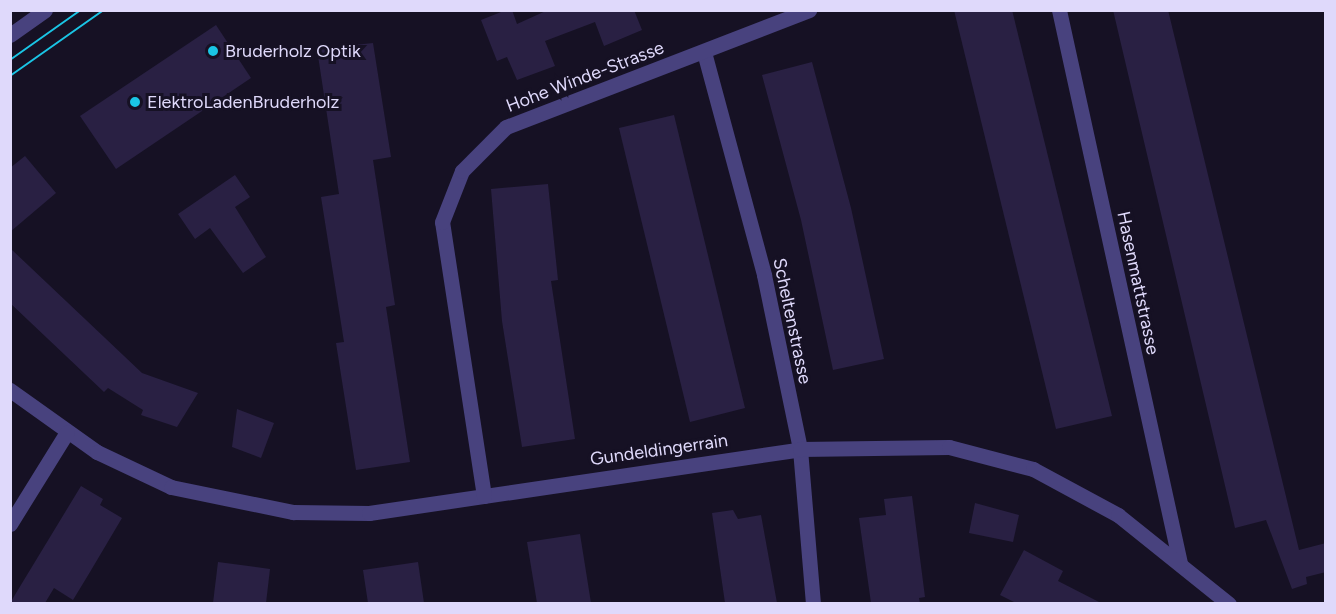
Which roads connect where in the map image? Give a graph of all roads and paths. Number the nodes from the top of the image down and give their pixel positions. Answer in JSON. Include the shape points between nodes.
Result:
{"nodes":[{"id":1,"x":45,"y":10,"type":"edge"},
{"id":2,"x":808,"y":10,"type":"edge"},
{"id":3,"x":1059,"y":10,"type":"edge"},
{"id":4,"x":10,"y":35,"type":"edge"},
{"id":5,"x":704,"y":52,"type":"junction"},
{"id":6,"x":10,"y":390,"type":"edge"},
{"id":7,"x":67,"y":432,"type":"junction"},
{"id":8,"x":800,"y":449,"type":"junction"},
{"id":9,"x":484,"y":496,"type":"junction"},
{"id":10,"x":10,"y":524,"type":"edge"},
{"id":11,"x":1180,"y":563,"type":"junction"},
{"id":12,"x":813,"y":603,"type":"edge"},
{"id":13,"x":1229,"y":603,"type":"edge"}],
"edges":[{"from":1,"to":4,"type":"street"},
{"from":2,"to":5,"type":"street","name":"Hohe Winde-Strasse"},
{"from":3,"to":11,"type":"street","name":"Hasenmattstrasse"},
{"from":5,"to":8,"type":"street","name":"Scheltenstrasse","via":[[764,275]]},
{"from":5,"to":9,"type":"street","name":"Hohe Winde-Strasse","via":[[506,127],[462,171],[442,222]]},
{"from":6,"to":7,"type":"street","name":"Gundeldingerrain"},
{"from":7,"to":9,"type":"street","name":"Gundeldingerrain","via":[[97,452],[171,487],[293,512],[369,513]]},
{"from":7,"to":10,"type":"street"},
{"from":8,"to":9,"type":"street","name":"Gundeldingerrain"},
{"from":8,"to":11,"type":"street","name":"Gundeldingerrain","via":[[949,447],[1033,469],[1118,516]]},
{"from":8,"to":12,"type":"street","name":"Scheltenstrasse"},
{"from":11,"to":13,"type":"street","name":"Gundeldingerrain"}]}
